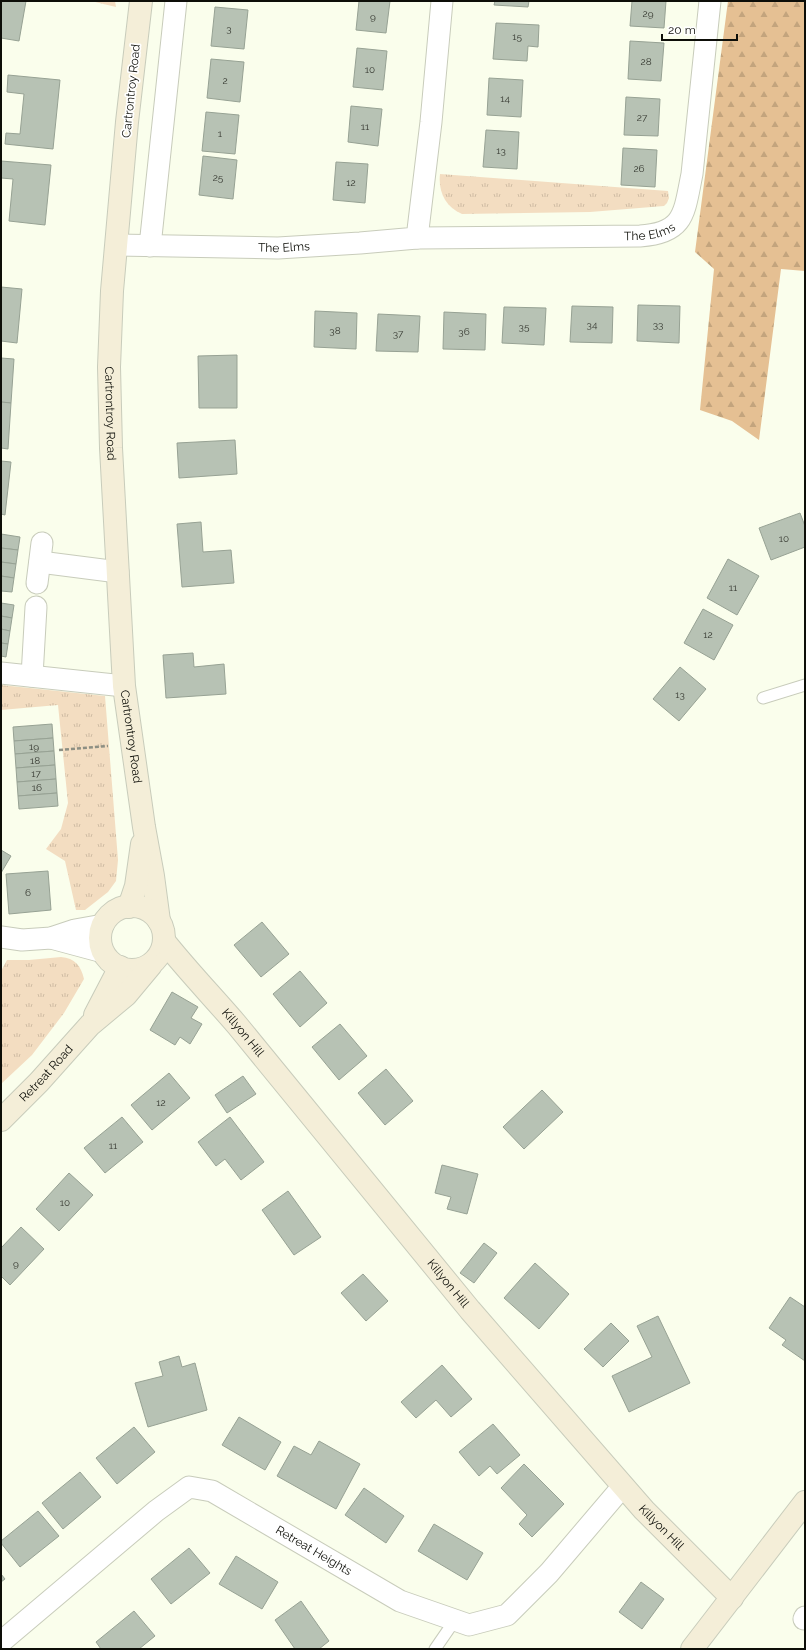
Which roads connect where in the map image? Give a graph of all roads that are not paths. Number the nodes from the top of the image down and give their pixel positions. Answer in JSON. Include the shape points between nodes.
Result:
{"nodes":[{"id":1,"x":141,"y":1,"type":"edge"},
{"id":2,"x":176,"y":1,"type":"edge"},
{"id":3,"x":442,"y":1,"type":"edge"},
{"id":4,"x":710,"y":1,"type":"edge"},
{"id":5,"x":417,"y":238,"type":"junction"},
{"id":6,"x":116,"y":245,"type":"junction"},
{"id":7,"x":150,"y":246,"type":"junction"},
{"id":8,"x":118,"y":572,"type":"junction"},
{"id":9,"x":37,"y":583,"type":"dead end"},
{"id":10,"x":36,"y":607,"type":"dead end"},
{"id":11,"x":1,"y":673,"type":"edge"},
{"id":12,"x":32,"y":676,"type":"junction"},
{"id":13,"x":805,"y":685,"type":"edge"},
{"id":14,"x":124,"y":686,"type":"junction"},
{"id":15,"x":763,"y":698,"type":"dead end"},
{"id":16,"x":144,"y":827,"type":"junction"},
{"id":17,"x":129,"y":907,"type":"junction"},
{"id":18,"x":103,"y":925,"type":"junction"},
{"id":19,"x":1,"y":937,"type":"edge"},
{"id":20,"x":51,"y":938,"type":"junction"},
{"id":21,"x":162,"y":948,"type":"junction"},
{"id":22,"x":103,"y":952,"type":"junction"},
{"id":23,"x":120,"y":967,"type":"junction"},
{"id":24,"x":90,"y":1025,"type":"junction"},
{"id":25,"x":1,"y":1120,"type":"edge"},
{"id":26,"x":623,"y":1486,"type":"junction"},
{"id":27,"x":805,"y":1502,"type":"edge"},
{"id":28,"x":732,"y":1598,"type":"junction"},
{"id":29,"x":455,"y":1620,"type":"junction"},
{"id":30,"x":1,"y":1642,"type":"edge"},
{"id":31,"x":435,"y":1649,"type":"edge"},
{"id":32,"x":692,"y":1649,"type":"edge"}],
"edges":[{"from":1,"to":6,"type":"street","name":"Cartrontroy Road"},
{"from":2,"to":7,"type":"street"},
{"from":3,"to":5,"type":"street"},
{"from":4,"to":5,"type":"street","name":"The Elms","via":[[692,174],[681,217],[670,230],[657,235],[640,236]]},
{"from":5,"to":7,"type":"street","name":"The Elms","via":[[278,248]]},
{"from":6,"to":7,"type":"street","name":"The Elms"},
{"from":6,"to":8,"type":"street","name":"Cartrontroy Road","via":[[109,367]]},
{"from":8,"to":9,"type":"street","via":[[41,552]]},
{"from":8,"to":14,"type":"street","name":"Cartrontroy Road"},
{"from":10,"to":12,"type":"street"},
{"from":11,"to":12,"type":"street"},
{"from":12,"to":14,"type":"street"},
{"from":13,"to":15,"type":"lane"},
{"from":14,"to":16,"type":"street","name":"Cartrontroy Road"},
{"from":16,"to":17,"type":"street","name":"Cartrontroy Road","via":[[136,886]]},
{"from":16,"to":21,"type":"street","name":"Cartrontroy Road","via":[[154,876]]},
{"from":17,"to":18,"type":"street","via":[[112,913]]},
{"from":17,"to":21,"type":"street","via":[[144,908],[153,913]]},
{"from":18,"to":20,"type":"street"},
{"from":18,"to":22,"type":"street","via":[[100,943]]},
{"from":19,"to":20,"type":"street","via":[[22,940]]},
{"from":20,"to":22,"type":"street"},
{"from":21,"to":23,"type":"street","via":[[142,969]]},
{"from":21,"to":24,"type":"street","name":"Retreat Road","via":[[126,995]]},
{"from":21,"to":26,"type":"street","name":"Killyon Hill","via":[[201,982],[470,1310]]},
{"from":22,"to":23,"type":"street","via":[[108,960]]},
{"from":23,"to":24,"type":"street","name":"Retreat Road"},
{"from":24,"to":25,"type":"street","name":"Retreat Road"},
{"from":26,"to":28,"type":"street","name":"Killyon Hill"},
{"from":26,"to":29,"type":"street","name":"Retreat Heights","via":[[549,1573],[507,1615],[470,1625]]},
{"from":27,"to":28,"type":"street"},
{"from":28,"to":32,"type":"street"},
{"from":29,"to":30,"type":"street","name":"Retreat Heights","via":[[400,1601],[212,1491],[189,1488],[156,1511]]},
{"from":29,"to":31,"type":"lane"}]}
